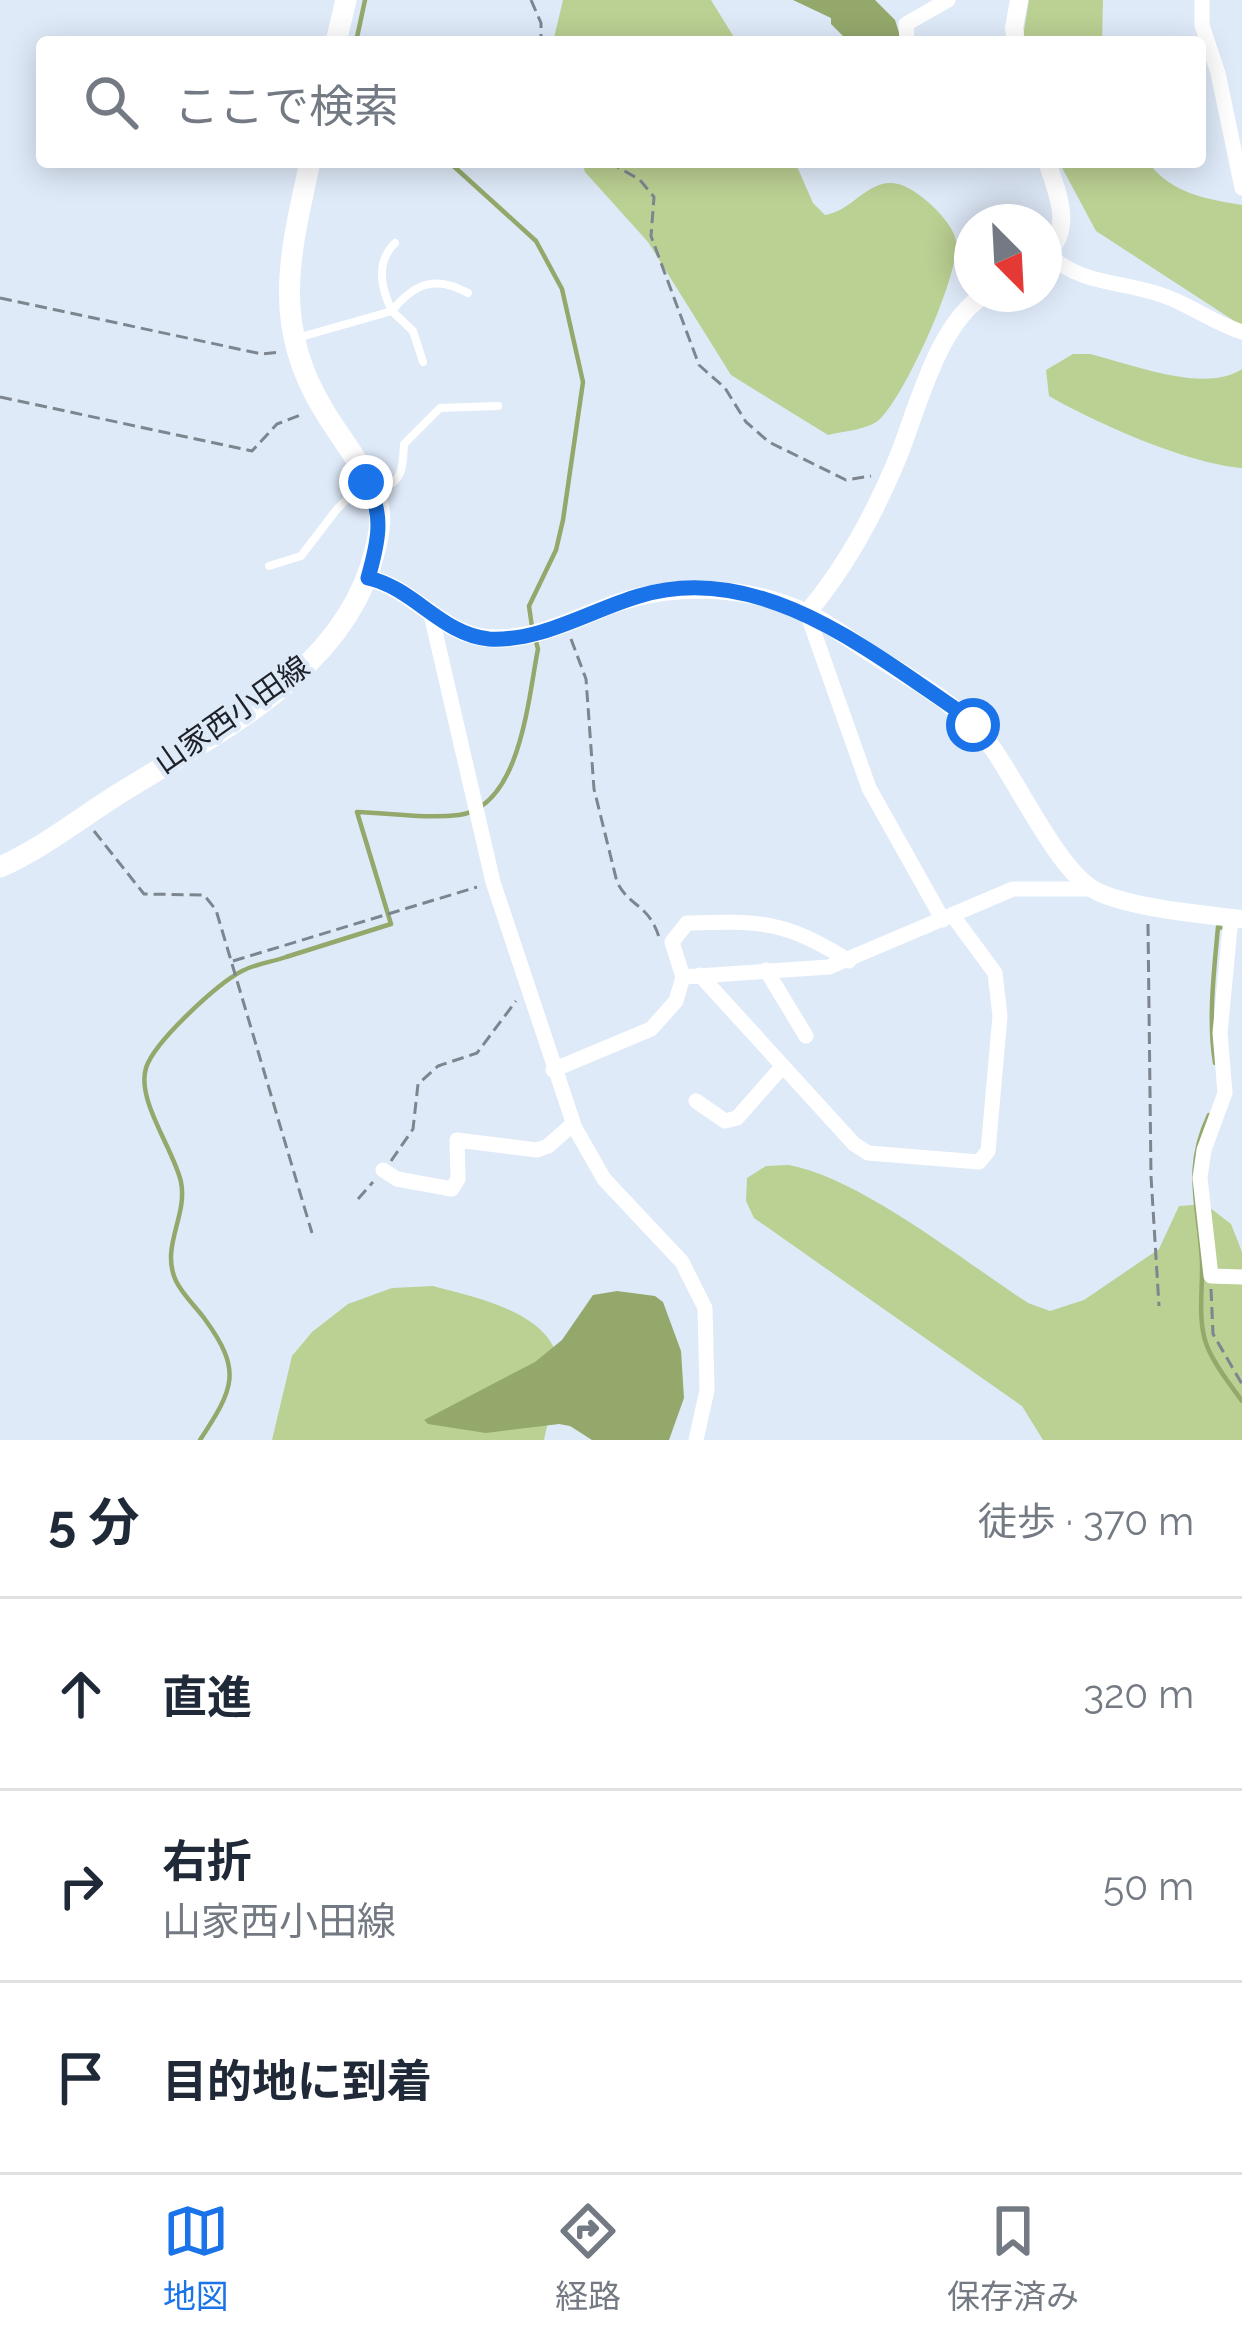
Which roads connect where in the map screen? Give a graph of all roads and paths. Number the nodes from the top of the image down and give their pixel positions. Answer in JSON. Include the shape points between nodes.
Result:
{"nodes":[{"id":1,"x":346,"y":0,"type":"edge"},
{"id":2,"x":531,"y":0,"type":"edge"},
{"id":3,"x":948,"y":0,"type":"edge"},
{"id":4,"x":1019,"y":0,"type":"edge"},
{"id":5,"x":1202,"y":0,"type":"edge"},
{"id":6,"x":337,"y":36,"type":"edge"},
{"id":7,"x":542,"y":36,"type":"edge"},
{"id":8,"x":907,"y":36,"type":"edge"},
{"id":9,"x":1015,"y":36,"type":"edge"},
{"id":10,"x":1206,"y":36,"type":"edge"},
{"id":11,"x":1206,"y":37,"type":"edge"},
{"id":12,"x":309,"y":168,"type":"edge"},
{"id":13,"x":619,"y":168,"type":"edge"},
{"id":14,"x":1049,"y":168,"type":"edge"},
{"id":15,"x":1242,"y":188,"type":"edge"},
{"id":16,"x":1060,"y":204,"type":"edge"},
{"id":17,"x":395,"y":243,"type":"dead end"},
{"id":18,"x":1062,"y":267,"type":"edge"},
{"id":19,"x":468,"y":293,"type":"dead end"},
{"id":20,"x":0,"y":298,"type":"edge"},
{"id":21,"x":392,"y":311,"type":"junction"},
{"id":22,"x":965,"y":312,"type":"edge"},
{"id":23,"x":1242,"y":332,"type":"edge"},
{"id":24,"x":294,"y":345,"type":"junction"},
{"id":25,"x":423,"y":362,"type":"dead end"},
{"id":26,"x":0,"y":397,"type":"edge"},
{"id":27,"x":498,"y":406,"type":"dead end"},
{"id":28,"x":322,"y":408,"type":"junction"},
{"id":29,"x":891,"y":473,"type":"junction"},
{"id":30,"x":369,"y":486,"type":"junction"},
{"id":31,"x":268,"y":566,"type":"dead end"},
{"id":32,"x":368,"y":578,"type":"junction"},
{"id":33,"x":430,"y":610,"type":"junction"},
{"id":34,"x":807,"y":613,"type":"junction"},
{"id":35,"x":562,"y":624,"type":"junction"},
{"id":36,"x":82,"y":817,"type":"junction"},
{"id":37,"x":0,"y":868,"type":"edge"},
{"id":38,"x":494,"y":882,"type":"junction"},
{"id":39,"x":1093,"y":890,"type":"junction"},
{"id":40,"x":1148,"y":904,"type":"junction"},
{"id":41,"x":948,"y":918,"type":"junction"},
{"id":42,"x":1236,"y":918,"type":"edge"},
{"id":43,"x":849,"y":961,"type":"junction"},
{"id":44,"x":231,"y":962,"type":"junction"},
{"id":45,"x":766,"y":970,"type":"junction"},
{"id":46,"x":686,"y":972,"type":"junction"},
{"id":47,"x":529,"y":994,"type":"junction"},
{"id":48,"x":806,"y":1036,"type":"dead end"},
{"id":49,"x":782,"y":1067,"type":"junction"},
{"id":50,"x":553,"y":1070,"type":"junction"},
{"id":51,"x":696,"y":1101,"type":"dead end"},
{"id":52,"x":573,"y":1124,"type":"junction"},
{"id":53,"x":383,"y":1170,"type":"junction"},
{"id":54,"x":358,"y":1199,"type":"dead end"},
{"id":55,"x":312,"y":1232,"type":"dead end"},
{"id":56,"x":1211,"y":1276,"type":"junction"},
{"id":57,"x":1242,"y":1277,"type":"edge"},
{"id":58,"x":1159,"y":1306,"type":"dead end"},
{"id":59,"x":1242,"y":1384,"type":"edge"},
{"id":60,"x":697,"y":1440,"type":"edge"}],
"edges":[{"from":1,"to":6,"type":"main road"},
{"from":2,"to":7,"type":"path"},
{"from":3,"to":8,"type":"street","via":[[906,24]]},
{"from":4,"to":9,"type":"street"},
{"from":5,"to":10,"type":"street"},
{"from":11,"to":15,"type":"street"},
{"from":12,"to":24,"type":"main road","name":"山家西小田線","via":[[289,259]]},
{"from":13,"to":29,"type":"path","via":[[654,197],[649,228],[693,354],[746,422],[786,453],[846,480]]},
{"from":14,"to":16,"type":"street"},
{"from":17,"to":21,"type":"lane","via":[[380,269]]},
{"from":18,"to":23,"type":"street","via":[[1168,297]]},
{"from":19,"to":21,"type":"lane","via":[[448,282],[422,284]]},
{"from":20,"to":24,"type":"path","via":[[262,354]]},
{"from":21,"to":24,"type":"lane"},
{"from":21,"to":25,"type":"lane","via":[[413,331]]},
{"from":22,"to":29,"type":"street","via":[[931,369]]},
{"from":24,"to":28,"type":"main road","name":"山家西小田線"},
{"from":26,"to":28,"type":"path","via":[[252,451],[277,424]]},
{"from":27,"to":30,"type":"lane","via":[[440,408],[404,444],[402,474],[391,486]]},
{"from":28,"to":30,"type":"main road","name":"山家西小田線"},
{"from":29,"to":34,"type":"street","via":[[848,560]]},
{"from":30,"to":31,"type":"lane","via":[[337,509],[301,556]]},
{"from":30,"to":32,"type":"main road","name":"山家西小田線","via":[[380,518]]},
{"from":32,"to":33,"type":"street"},
{"from":32,"to":36,"type":"main road","name":"山家西小田線","via":[[310,664]]},
{"from":33,"to":35,"type":"street","via":[[485,638]]},
{"from":33,"to":38,"type":"street"},
{"from":34,"to":35,"type":"street","via":[[744,595],[679,589]]},
{"from":34,"to":39,"type":"street","via":[[957,710]]},
{"from":34,"to":41,"type":"street","via":[[869,788]]},
{"from":35,"to":46,"type":"path","via":[[586,679],[594,789],[617,883],[652,916]]},
{"from":36,"to":37,"type":"main road","name":"山家西小田線"},
{"from":36,"to":44,"type":"path","via":[[144,894],[204,896]]},
{"from":38,"to":44,"type":"path"},
{"from":38,"to":47,"type":"street"},
{"from":39,"to":40,"type":"street"},
{"from":39,"to":41,"type":"street","via":[[1013,890]]},
{"from":40,"to":42,"type":"street"},
{"from":40,"to":58,"type":"path"},
{"from":41,"to":43,"type":"street"},
{"from":41,"to":49,"type":"street","via":[[995,973],[1000,1016],[985,1157],[868,1153]]},
{"from":42,"to":56,"type":"street","via":[[1220,1034],[1225,1093],[1200,1178]]},
{"from":43,"to":45,"type":"street"},
{"from":43,"to":46,"type":"street","via":[[800,932],[740,920],[686,923],[672,942]]},
{"from":44,"to":55,"type":"path"},
{"from":45,"to":46,"type":"street"},
{"from":45,"to":48,"type":"street"},
{"from":46,"to":49,"type":"street"},
{"from":46,"to":50,"type":"street","via":[[676,1001],[651,1029]]},
{"from":47,"to":50,"type":"street"},
{"from":47,"to":53,"type":"path","via":[[477,1053],[438,1066],[418,1084],[413,1129]]},
{"from":49,"to":51,"type":"street","via":[[736,1118],[725,1121]]},
{"from":50,"to":52,"type":"street"},
{"from":52,"to":53,"type":"street","via":[[537,1150],[457,1140],[452,1189]]},
{"from":52,"to":60,"type":"street","via":[[604,1179],[682,1262],[705,1308],[707,1390]]},
{"from":53,"to":54,"type":"path"},
{"from":56,"to":57,"type":"street"},
{"from":56,"to":59,"type":"path","via":[[1213,1334]]}]}
